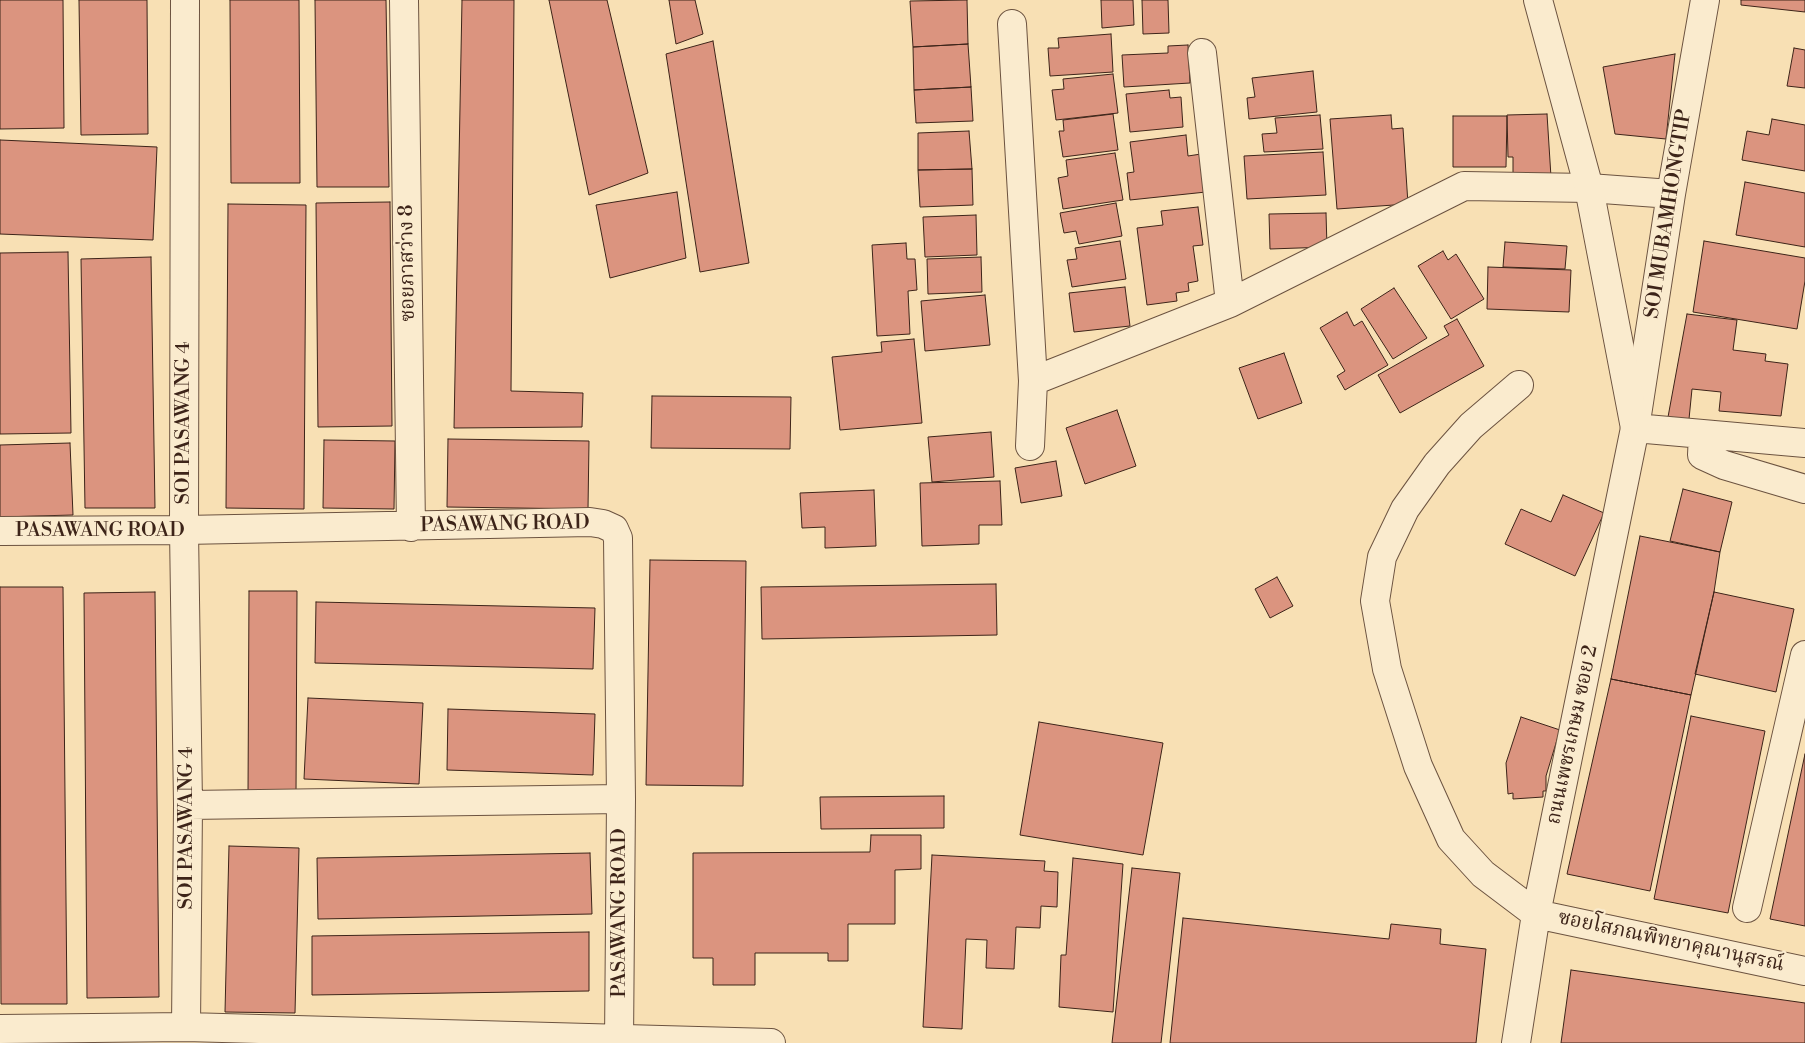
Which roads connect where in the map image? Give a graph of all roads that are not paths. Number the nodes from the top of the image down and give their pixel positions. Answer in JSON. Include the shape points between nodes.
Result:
{"nodes":[{"id":1,"x":185,"y":0,"type":"edge"},
{"id":2,"x":404,"y":0,"type":"edge"},
{"id":3,"x":1538,"y":0,"type":"edge"},
{"id":4,"x":1705,"y":0,"type":"edge"},
{"id":5,"x":1012,"y":24,"type":"dead end"},
{"id":6,"x":1202,"y":53,"type":"dead end"},
{"id":7,"x":1589,"y":188,"type":"junction"},
{"id":8,"x":1671,"y":194,"type":"junction"},
{"id":9,"x":1230,"y":303,"type":"junction"},
{"id":10,"x":1034,"y":380,"type":"junction"},
{"id":11,"x":1520,"y":385,"type":"dead end"},
{"id":12,"x":1635,"y":428,"type":"junction"},
{"id":13,"x":1703,"y":434,"type":"junction"},
{"id":14,"x":1805,"y":443,"type":"edge"},
{"id":15,"x":1030,"y":446,"type":"dead end"},
{"id":16,"x":1805,"y":489,"type":"edge"},
{"id":17,"x":411,"y":526,"type":"junction"},
{"id":18,"x":184,"y":530,"type":"junction"},
{"id":19,"x":0,"y":531,"type":"edge"},
{"id":20,"x":1805,"y":655,"type":"edge"},
{"id":21,"x":621,"y":799,"type":"junction"},
{"id":22,"x":188,"y":804,"type":"junction"},
{"id":23,"x":1747,"y":908,"type":"dead end"},
{"id":24,"x":1536,"y":914,"type":"junction"},
{"id":25,"x":1805,"y":970,"type":"edge"},
{"id":26,"x":186,"y":1027,"type":"junction"},
{"id":27,"x":0,"y":1029,"type":"edge"},
{"id":28,"x":619,"y":1041,"type":"edge"},
{"id":29,"x":771,"y":1043,"type":"edge"},
{"id":30,"x":1516,"y":1043,"type":"edge"}],
"edges":[{"from":1,"to":18,"type":"street","name":"SOI PASAWANG 4"},
{"from":2,"to":17,"type":"street","name":"ซอยภาสว่าง 8"},
{"from":3,"to":7,"type":"street"},
{"from":4,"to":8,"type":"street","name":"SOI MUBAMHONGTIP"},
{"from":5,"to":10,"type":"street"},
{"from":6,"to":9,"type":"street"},
{"from":7,"to":8,"type":"street"},
{"from":7,"to":9,"type":"street","via":[[1464,186]]},
{"from":7,"to":12,"type":"street"},
{"from":8,"to":12,"type":"street","name":"SOI MUBAMHONGTIP"},
{"from":9,"to":10,"type":"street"},
{"from":10,"to":15,"type":"street"},
{"from":11,"to":24,"type":"street","via":[[1471,426],[1437,464],[1405,508],[1382,558],[1375,601],[1390,678],[1418,766],[1451,839],[1483,874]]},
{"from":12,"to":13,"type":"street"},
{"from":12,"to":24,"type":"street","name":"ถนนเพชรเกษม ซอย 2"},
{"from":13,"to":14,"type":"street"},
{"from":13,"to":16,"type":"street","via":[[1702,455],[1724,465]]},
{"from":17,"to":18,"type":"street","name":"PASAWANG ROAD"},
{"from":17,"to":21,"type":"street","name":"PASAWANG ROAD","via":[[590,522],[614,529],[618,538]]},
{"from":18,"to":19,"type":"street","name":"PASAWANG ROAD"},
{"from":18,"to":22,"type":"street","name":"SOI PASAWANG 4"},
{"from":20,"to":23,"type":"street"},
{"from":21,"to":22,"type":"street"},
{"from":21,"to":28,"type":"street","name":"PASAWANG ROAD"},
{"from":22,"to":26,"type":"street","name":"SOI PASAWANG 4"},
{"from":24,"to":25,"type":"street","name":"ซอยโสภณพิทยาคุณานุสรณ์"},
{"from":24,"to":30,"type":"street","name":"ถนนเพชรเกษม ซอย 2"},
{"from":26,"to":27,"type":"street"},
{"from":26,"to":28,"type":"street"},
{"from":28,"to":29,"type":"street"}]}
